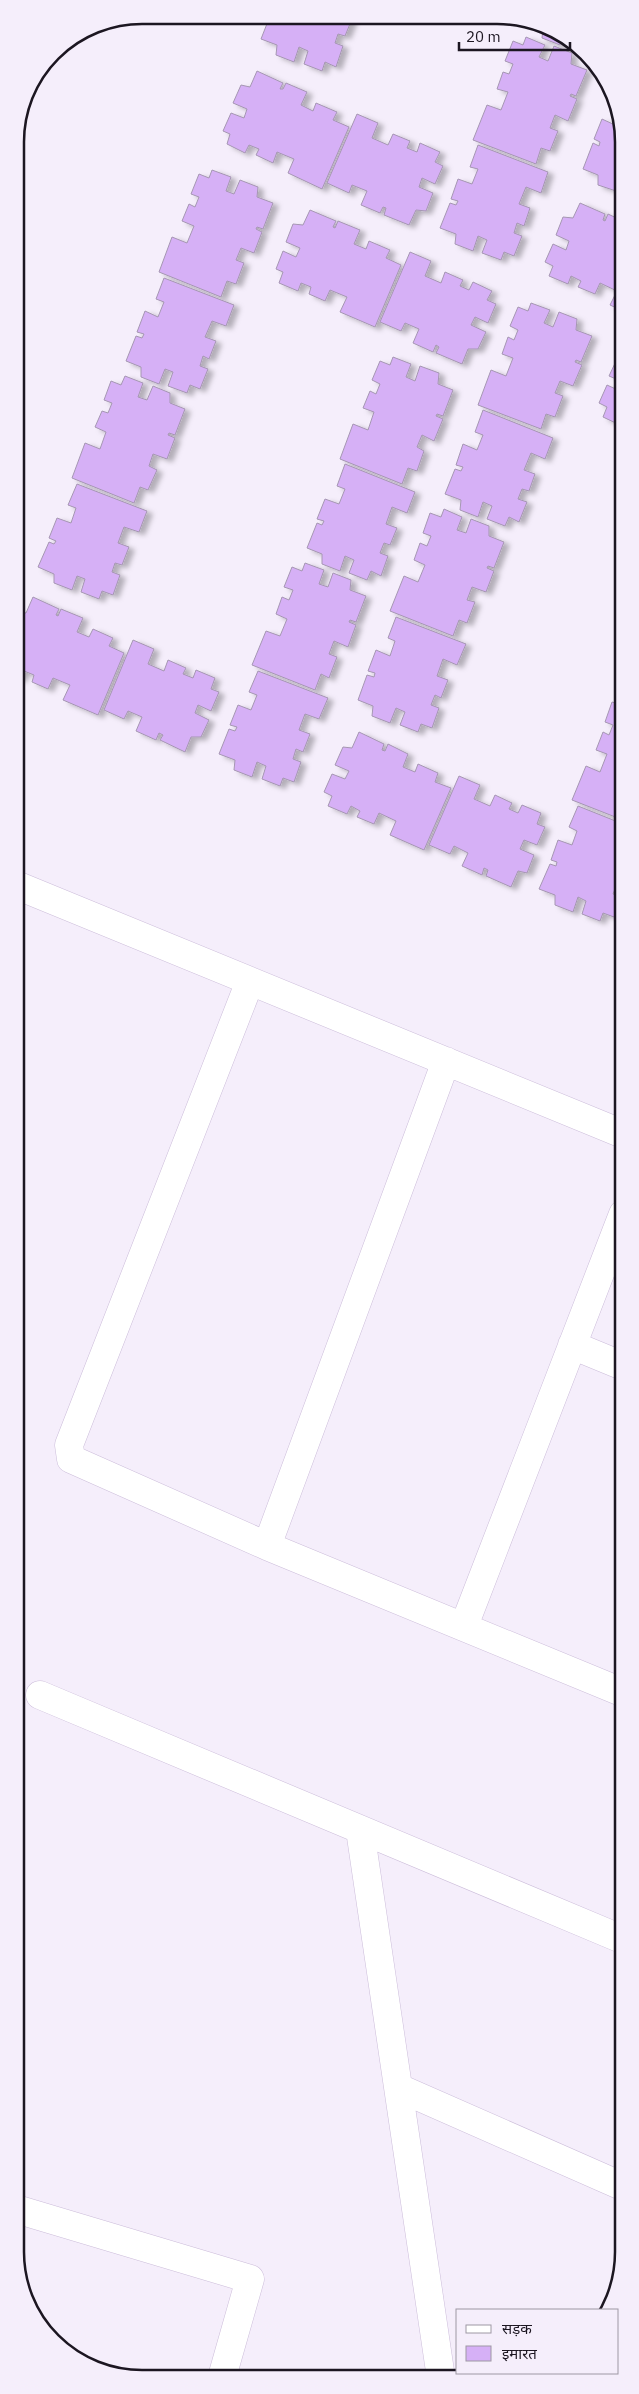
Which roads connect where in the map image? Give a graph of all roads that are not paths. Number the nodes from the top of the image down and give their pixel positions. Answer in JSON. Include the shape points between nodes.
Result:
{"nodes":[{"id":1,"x":24,"y":888,"type":"edge"},
{"id":2,"x":250,"y":981,"type":"junction"},
{"id":3,"x":446,"y":1061,"type":"junction"},
{"id":4,"x":615,"y":1131,"type":"edge"},
{"id":5,"x":615,"y":1235,"type":"edge"},
{"id":6,"x":572,"y":1345,"type":"junction"},
{"id":7,"x":615,"y":1363,"type":"edge"},
{"id":8,"x":267,"y":1546,"type":"junction"},
{"id":9,"x":464,"y":1626,"type":"junction"},
{"id":10,"x":615,"y":1689,"type":"edge"},
{"id":11,"x":40,"y":1695,"type":"dead end"},
{"id":12,"x":360,"y":1830,"type":"junction"},
{"id":13,"x":615,"y":1936,"type":"edge"},
{"id":14,"x":399,"y":2088,"type":"junction"},
{"id":15,"x":615,"y":2183,"type":"edge"},
{"id":16,"x":24,"y":2211,"type":"edge"},
{"id":17,"x":224,"y":2370,"type":"edge"},
{"id":18,"x":440,"y":2370,"type":"edge"}],
"edges":[{"from":1,"to":2,"type":"street"},
{"from":2,"to":3,"type":"street"},
{"from":2,"to":8,"type":"street","via":[[68,1445],[71,1459],[77,1464]]},
{"from":3,"to":4,"type":"street"},
{"from":3,"to":8,"type":"street"},
{"from":5,"to":6,"type":"street"},
{"from":6,"to":7,"type":"street"},
{"from":6,"to":9,"type":"street"},
{"from":8,"to":9,"type":"street"},
{"from":9,"to":10,"type":"street"},
{"from":11,"to":12,"type":"street"},
{"from":12,"to":13,"type":"street"},
{"from":12,"to":14,"type":"street"},
{"from":14,"to":15,"type":"street"},
{"from":14,"to":18,"type":"street"},
{"from":16,"to":17,"type":"street","via":[[250,2279]]}]}
